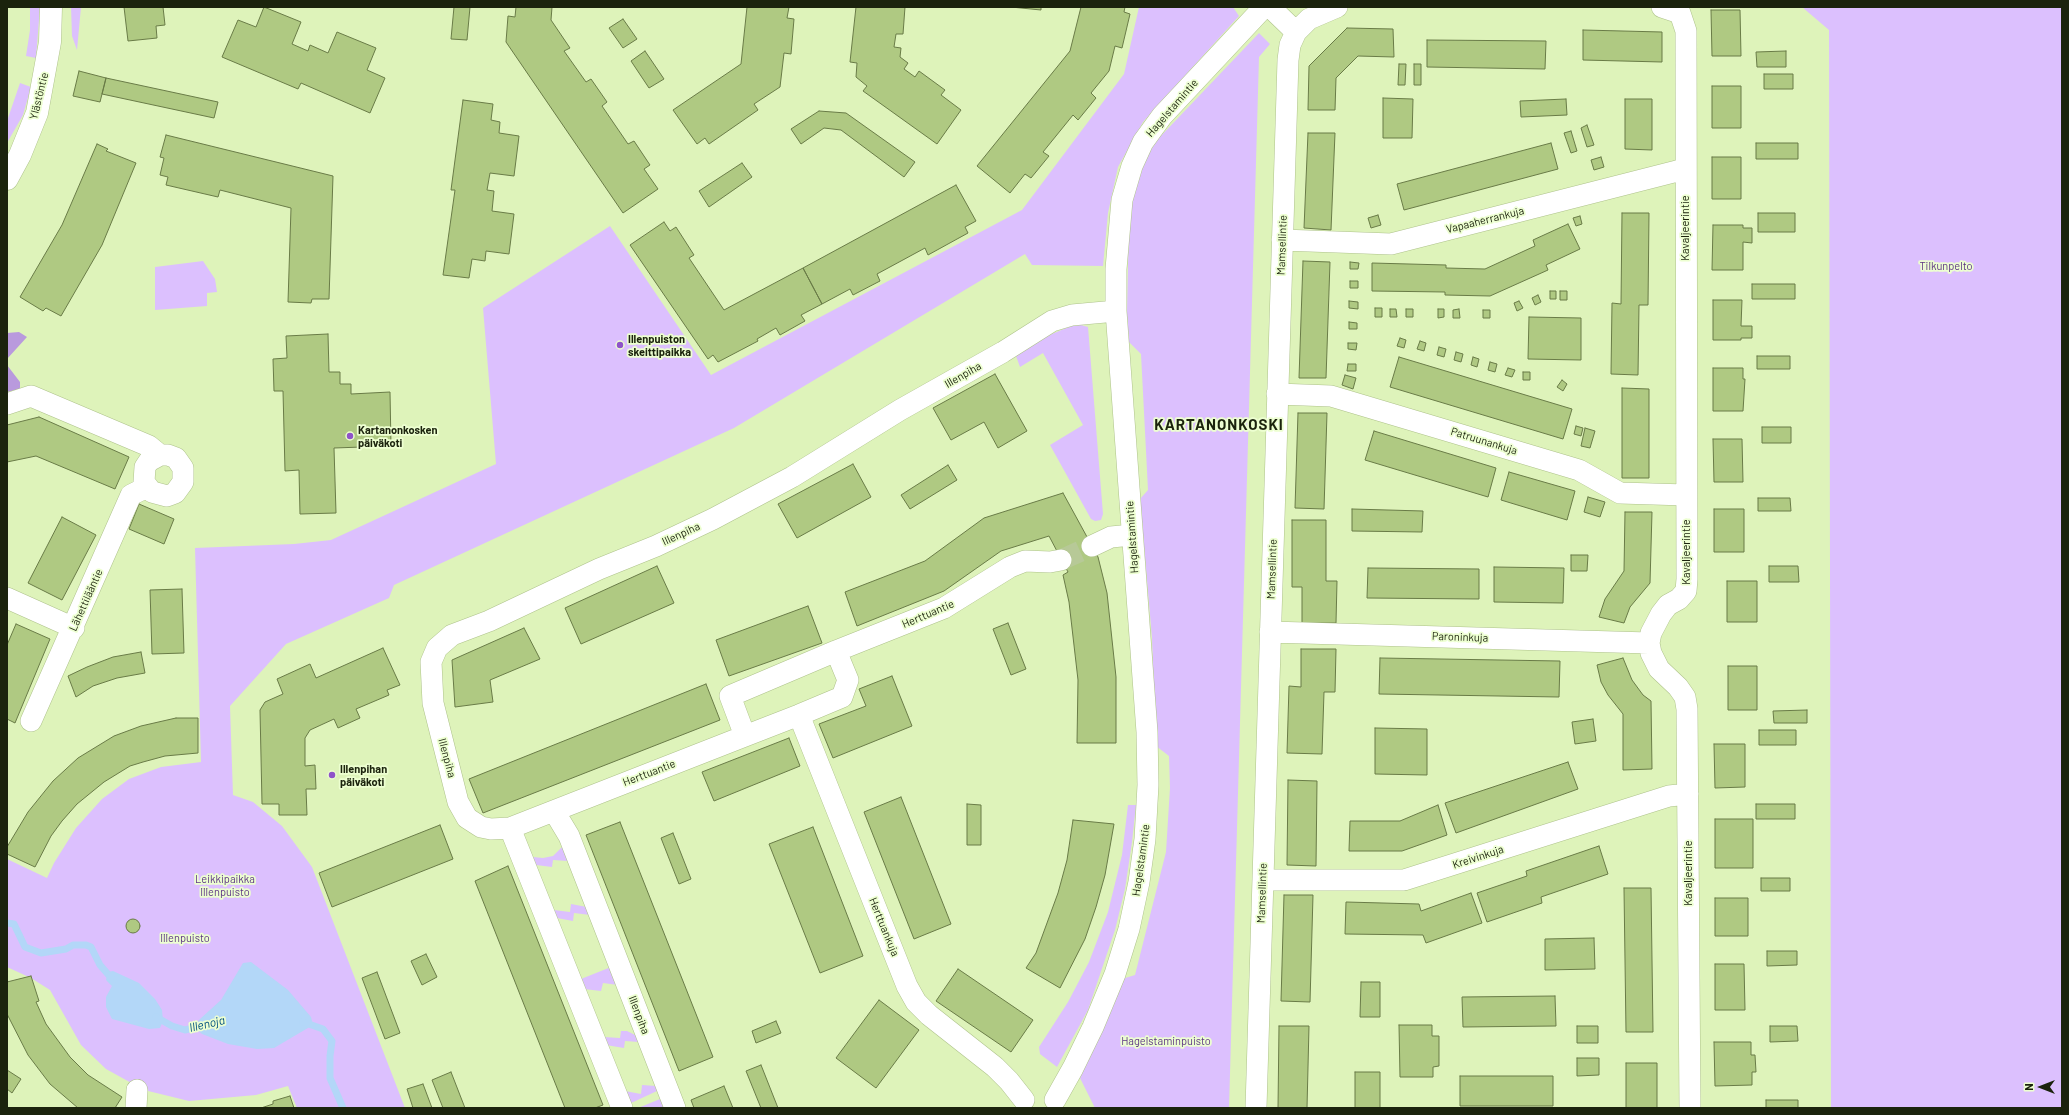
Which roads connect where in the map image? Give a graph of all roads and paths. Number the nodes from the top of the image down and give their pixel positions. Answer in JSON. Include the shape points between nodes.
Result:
{"nodes":[{"id":1,"x":51,"y":7,"type":"edge"},
{"id":2,"x":1264,"y":7,"type":"edge"},
{"id":3,"x":1270,"y":7,"type":"edge"},
{"id":4,"x":1337,"y":7,"type":"edge"},
{"id":5,"x":1662,"y":7,"type":"edge"},
{"id":6,"x":1296,"y":32,"type":"junction"},
{"id":7,"x":1685,"y":169,"type":"junction"},
{"id":8,"x":7,"y":179,"type":"edge"},
{"id":9,"x":1282,"y":240,"type":"junction"},
{"id":10,"x":1116,"y":311,"type":"junction"},
{"id":11,"x":1278,"y":394,"type":"junction"},
{"id":12,"x":7,"y":404,"type":"edge"},
{"id":13,"x":160,"y":455,"type":"junction"},
{"id":14,"x":147,"y":487,"type":"junction"},
{"id":15,"x":1686,"y":495,"type":"junction"},
{"id":16,"x":1132,"y":535,"type":"junction"},
{"id":17,"x":1092,"y":546,"type":"tunnel mouth"},
{"id":18,"x":1061,"y":560,"type":"tunnel mouth"},
{"id":19,"x":7,"y":598,"type":"edge"},
{"id":20,"x":74,"y":628,"type":"junction"},
{"id":21,"x":1270,"y":632,"type":"junction"},
{"id":22,"x":1649,"y":643,"type":"junction"},
{"id":23,"x":836,"y":651,"type":"junction"},
{"id":24,"x":799,"y":715,"type":"junction"},
{"id":25,"x":31,"y":721,"type":"dead end"},
{"id":26,"x":745,"y":736,"type":"junction"},
{"id":27,"x":1688,"y":794,"type":"junction"},
{"id":28,"x":554,"y":811,"type":"junction"},
{"id":29,"x":510,"y":828,"type":"junction"},
{"id":30,"x":1263,"y":880,"type":"junction"},
{"id":31,"x":1021,"y":1104,"type":"edge"},
{"id":32,"x":1059,"y":1104,"type":"edge"},
{"id":33,"x":622,"y":1108,"type":"edge"},
{"id":34,"x":675,"y":1108,"type":"edge"},
{"id":35,"x":1256,"y":1108,"type":"edge"},
{"id":36,"x":1690,"y":1108,"type":"edge"}],
"edges":[{"from":1,"to":8,"type":"street","name":"Ylästöntie","via":[[50,42],[37,112],[20,155]]},
{"from":2,"to":10,"type":"street","name":"Hagelstamintie","via":[[1162,116],[1143,142],[1132,166],[1122,200],[1116,269]]},
{"from":3,"to":6,"type":"street"},
{"from":4,"to":6,"type":"street","via":[[1309,19]]},
{"from":5,"to":7,"type":"street","name":"Kavaljeerintie","via":[[1680,13],[1686,31]]},
{"from":6,"to":9,"type":"street","name":"Mamsellintie","via":[[1290,45],[1288,60]]},
{"from":7,"to":9,"type":"street","name":"Vapaaherrankuja","via":[[1392,244]]},
{"from":7,"to":15,"type":"street","name":"Kavaljeerintie"},
{"from":9,"to":11,"type":"street","name":"Mamsellintie"},
{"from":10,"to":16,"type":"street","name":"Hagelstamintie"},
{"from":10,"to":29,"type":"street","name":"Illenpiha","via":[[1072,315],[1052,321],[792,476],[713,520],[599,569],[489,621],[452,634],[437,648],[431,662],[433,703],[458,802],[468,818],[481,827]]},
{"from":11,"to":15,"type":"street","name":"Patruunankuja","via":[[1331,396],[1579,470],[1620,494]]},
{"from":11,"to":21,"type":"street","name":"Mamsellintie"},
{"from":12,"to":13,"type":"street","via":[[31,396],[149,446]]},
{"from":13,"to":14,"type":"street","via":[[149,461],[145,467],[143,475]]},
{"from":13,"to":14,"type":"street","via":[[168,455],[180,462],[184,474],[183,482],[175,493],[167,496],[157,494]]},
{"from":14,"to":20,"type":"street","name":"Lähettilääntie","via":[[131,495]]},
{"from":15,"to":22,"type":"street","name":"Kavaljeerintie","via":[[1686,591],[1661,614]]},
{"from":16,"to":17,"type":"street","via":[[1111,538]]},
{"from":16,"to":32,"type":"street","name":"Hagelstamintie","via":[[1147,744],[1148,785],[1142,860],[1129,929],[1115,974]]},
{"from":18,"to":23,"type":"street","name":"Herttuantie","via":[[1025,561],[1010,567],[944,608]]},
{"from":19,"to":20,"type":"street"},
{"from":20,"to":25,"type":"street","name":"Lähettilääntie"},
{"from":21,"to":22,"type":"street","name":"Paroninkuja"},
{"from":21,"to":30,"type":"street","name":"Mamsellintie"},
{"from":22,"to":27,"type":"street","name":"Kavaljeerintie","via":[[1659,669],[1685,697]]},
{"from":23,"to":24,"type":"street","name":"Herttuantie","via":[[848,680],[842,697]]},
{"from":23,"to":26,"type":"street","name":"Herttuantie","via":[[730,696]]},
{"from":24,"to":26,"type":"street","name":"Herttuantie"},
{"from":24,"to":31,"type":"street","name":"Herttuankuja","via":[[904,979],[916,1002],[1009,1081]]},
{"from":26,"to":28,"type":"street","name":"Herttuantie"},
{"from":27,"to":30,"type":"street","name":"Kreivinkuja","via":[[1669,796],[1404,880]]},
{"from":27,"to":36,"type":"street","name":"Kavaljeerintie"},
{"from":28,"to":29,"type":"street","name":"Illenpiha"},
{"from":28,"to":34,"type":"street","name":"Illenpiha","via":[[569,836]]},
{"from":29,"to":33,"type":"street"},
{"from":30,"to":35,"type":"street","name":"Mamsellintie"},
{"from":31,"to":32,"type":"street","via":[[1040,1095]]}]}
